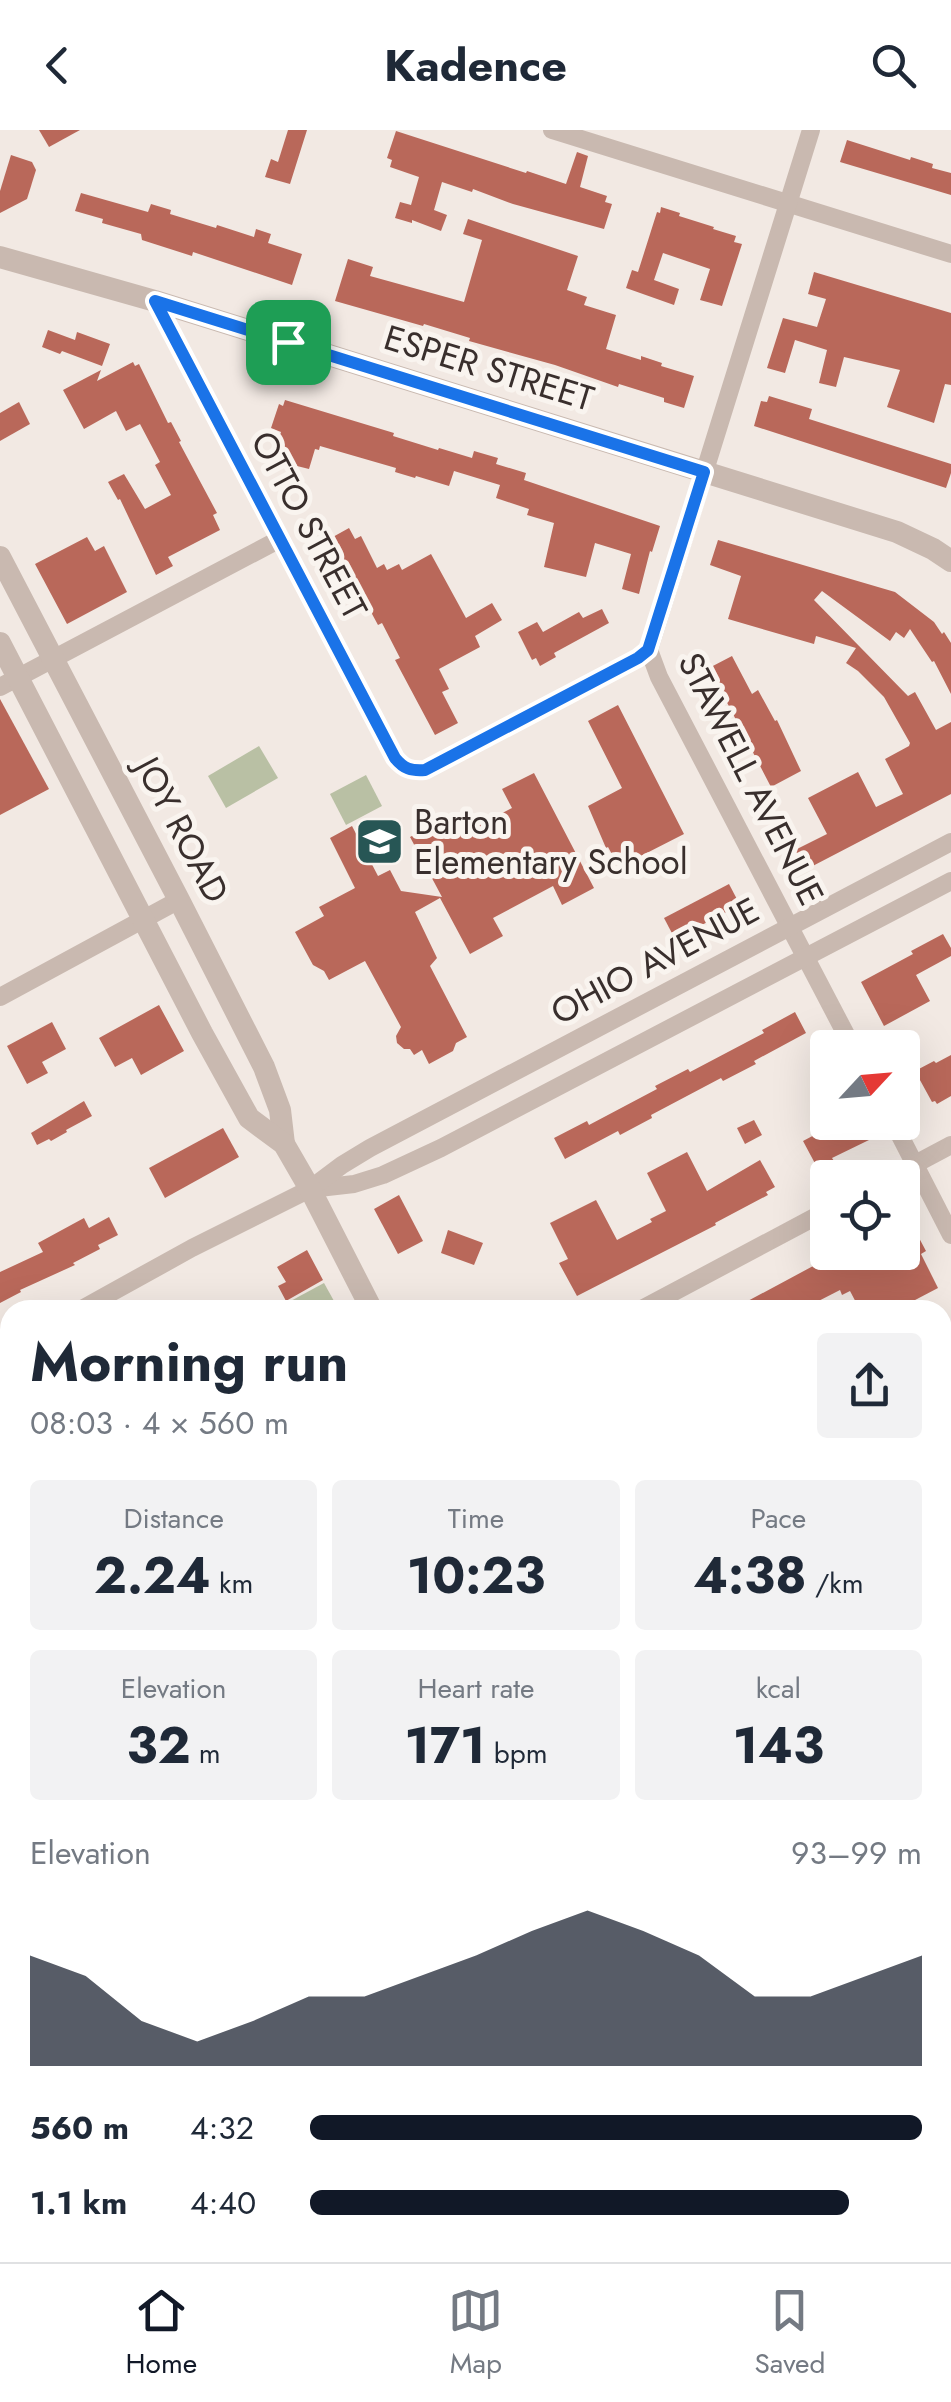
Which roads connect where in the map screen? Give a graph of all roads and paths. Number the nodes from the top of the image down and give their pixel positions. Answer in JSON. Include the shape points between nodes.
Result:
{"nodes":[{"id":1,"x":552,"y":130,"type":"edge"},
{"id":2,"x":810,"y":130,"type":"edge"},
{"id":3,"x":788,"y":203,"type":"junction"},
{"id":4,"x":951,"y":254,"type":"edge"},
{"id":5,"x":0,"y":257,"type":"edge"},
{"id":6,"x":155,"y":301,"type":"junction"},
{"id":7,"x":704,"y":472,"type":"junction"},
{"id":8,"x":280,"y":539,"type":"junction"},
{"id":9,"x":0,"y":557,"type":"edge"},
{"id":10,"x":951,"y":562,"type":"edge"},
{"id":11,"x":0,"y":644,"type":"edge"},
{"id":12,"x":648,"y":650,"type":"junction"},
{"id":13,"x":53,"y":659,"type":"junction"},
{"id":14,"x":9,"y":683,"type":"edge"},
{"id":15,"x":951,"y":842,"type":"edge"},
{"id":16,"x":951,"y":880,"type":"edge"},
{"id":17,"x":180,"y":900,"type":"junction"},
{"id":18,"x":144,"y":919,"type":"junction"},
{"id":19,"x":790,"y":926,"type":"junction"},
{"id":20,"x":806,"y":957,"type":"junction"},
{"id":21,"x":0,"y":998,"type":"edge"},
{"id":22,"x":844,"y":1030,"type":"edge"},
{"id":23,"x":548,"y":1054,"type":"junction"},
{"id":24,"x":565,"y":1084,"type":"junction"},
{"id":25,"x":284,"y":1144,"type":"junction"},
{"id":26,"x":951,"y":1145,"type":"edge"},
{"id":27,"x":920,"y":1161,"type":"edge"},
{"id":28,"x":920,"y":1176,"type":"edge"},
{"id":29,"x":310,"y":1189,"type":"junction"},
{"id":30,"x":810,"y":1220,"type":"edge"},
{"id":31,"x":951,"y":1235,"type":"edge"},
{"id":32,"x":98,"y":1300,"type":"edge"},
{"id":33,"x":367,"y":1300,"type":"edge"},
{"id":34,"x":659,"y":1300,"type":"edge"}],
"edges":[{"from":1,"to":3,"type":"street"},
{"from":2,"to":3,"type":"street","name":"STAWELL AVENUE"},
{"from":3,"to":4,"type":"street"},
{"from":3,"to":7,"type":"street","name":"STAWELL AVENUE"},
{"from":5,"to":6,"type":"street","name":"ESPER STREET"},
{"from":6,"to":7,"type":"street","name":"ESPER STREET"},
{"from":6,"to":8,"type":"street","name":"OTTO STREET"},
{"from":7,"to":10,"type":"street","name":"ESPER STREET","via":[[897,532]]},
{"from":7,"to":12,"type":"street","name":"STAWELL AVENUE"},
{"from":8,"to":12,"type":"street","name":"OTTO STREET","via":[[395,758],[412,771],[425,770]]},
{"from":8,"to":13,"type":"street"},
{"from":9,"to":13,"type":"street","name":"JOY ROAD"},
{"from":11,"to":14,"type":"street","name":"JOY ROAD"},
{"from":12,"to":19,"type":"street","name":"STAWELL AVENUE"},
{"from":13,"to":14,"type":"street"},
{"from":13,"to":17,"type":"street","name":"JOY ROAD"},
{"from":14,"to":18,"type":"street","name":"JOY ROAD"},
{"from":15,"to":19,"type":"street","name":"OHIO AVENUE"},
{"from":16,"to":20,"type":"street","name":"OHIO AVENUE"},
{"from":17,"to":18,"type":"street"},
{"from":17,"to":25,"type":"street","name":"JOY ROAD","via":[[264,1067]]},
{"from":18,"to":21,"type":"street"},
{"from":18,"to":25,"type":"street","name":"JOY ROAD","via":[[249,1118]]},
{"from":19,"to":20,"type":"street","name":"STAWELL AVENUE"},
{"from":19,"to":23,"type":"street","name":"OHIO AVENUE"},
{"from":20,"to":22,"type":"street","name":"STAWELL AVENUE"},
{"from":20,"to":24,"type":"street","name":"OHIO AVENUE"},
{"from":23,"to":24,"type":"street","name":"OHIO AVENUE"},
{"from":23,"to":29,"type":"street","name":"OHIO AVENUE","via":[[370,1148]]},
{"from":24,"to":29,"type":"street","name":"OHIO AVENUE","via":[[383,1175]]},
{"from":25,"to":29,"type":"street","name":"JOY ROAD"},
{"from":26,"to":27,"type":"street"},
{"from":28,"to":31,"type":"street"},
{"from":29,"to":32,"type":"street","name":"OHIO AVENUE"},
{"from":29,"to":33,"type":"street","name":"JOY ROAD"},
{"from":30,"to":34,"type":"street"}]}
